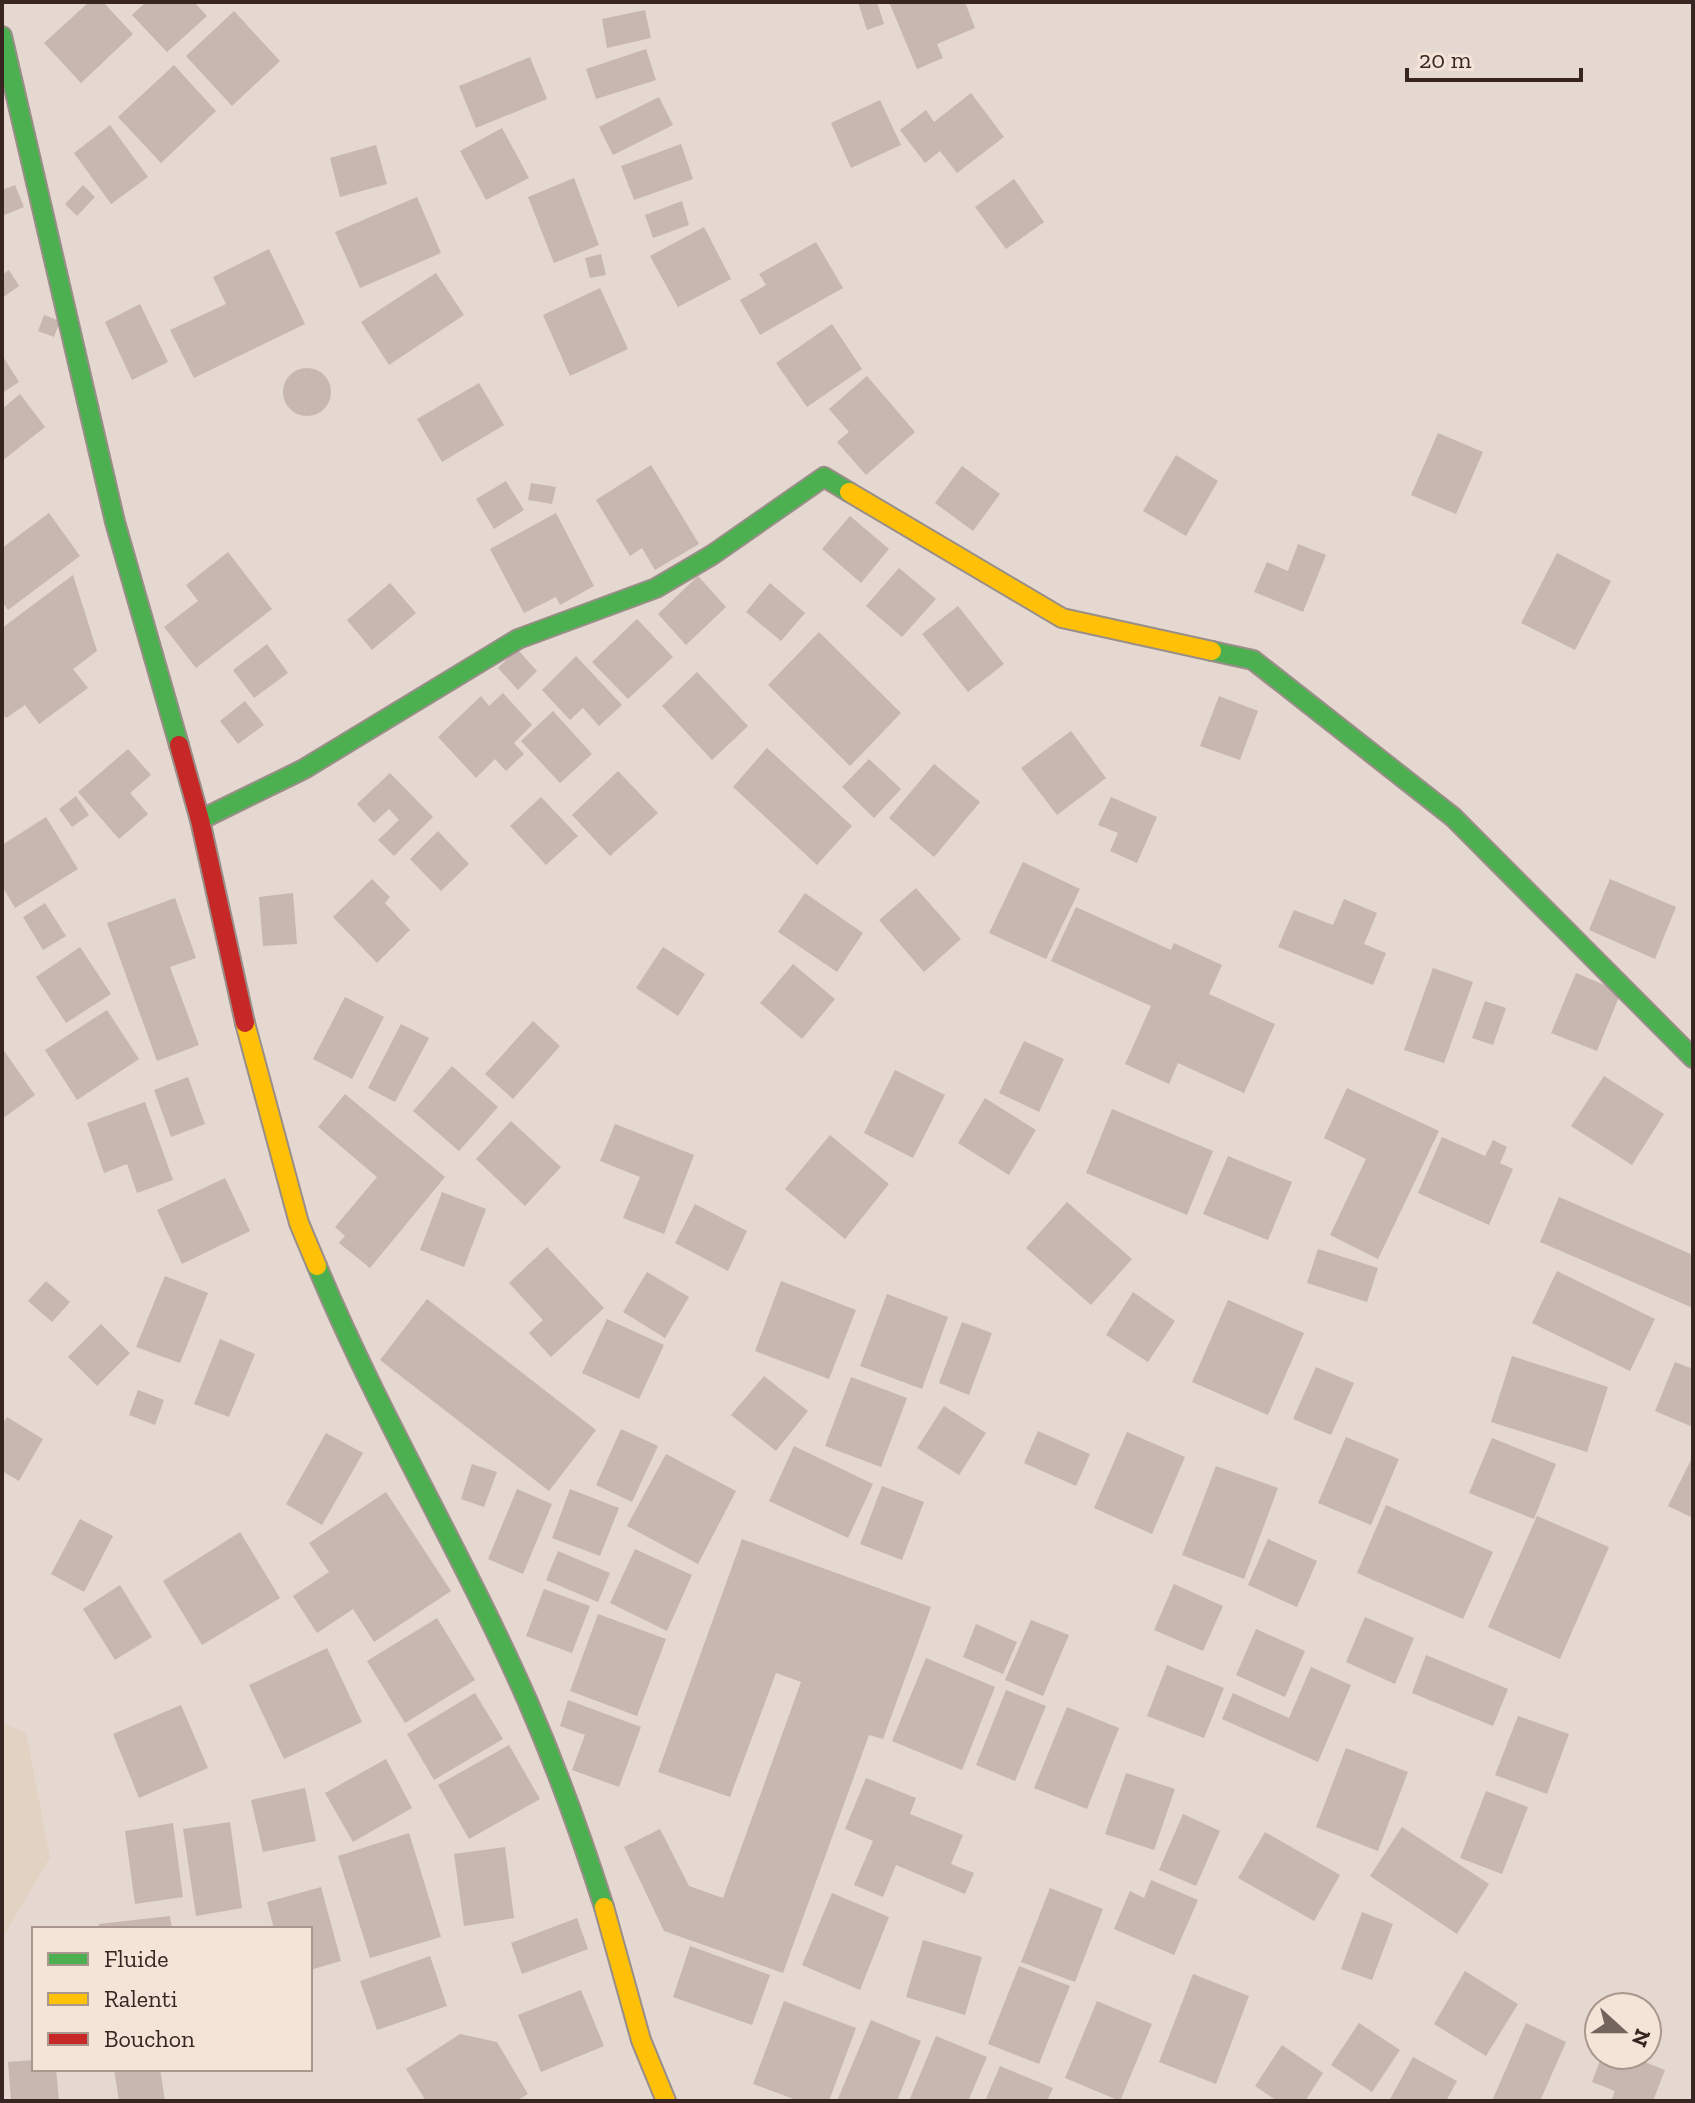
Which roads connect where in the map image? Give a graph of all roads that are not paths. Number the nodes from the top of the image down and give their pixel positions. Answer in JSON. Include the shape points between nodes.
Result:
{"nodes":[{"id":1,"x":2,"y":36,"type":"edge"},
{"id":2,"x":200,"y":820,"type":"junction"},
{"id":3,"x":1693,"y":1058,"type":"edge"},
{"id":4,"x":666,"y":2101,"type":"edge"}],
"edges":[{"from":1,"to":2,"type":"street","via":[[115,522]]},
{"from":2,"to":3,"type":"street","via":[[304,769],[518,639],[656,588],[824,477],[1062,618],[1253,660],[1453,817]]},
{"from":2,"to":4,"type":"street","via":[[230,965],[299,1223],[355,1357],[528,1702],[575,1818],[641,2040]]}]}
